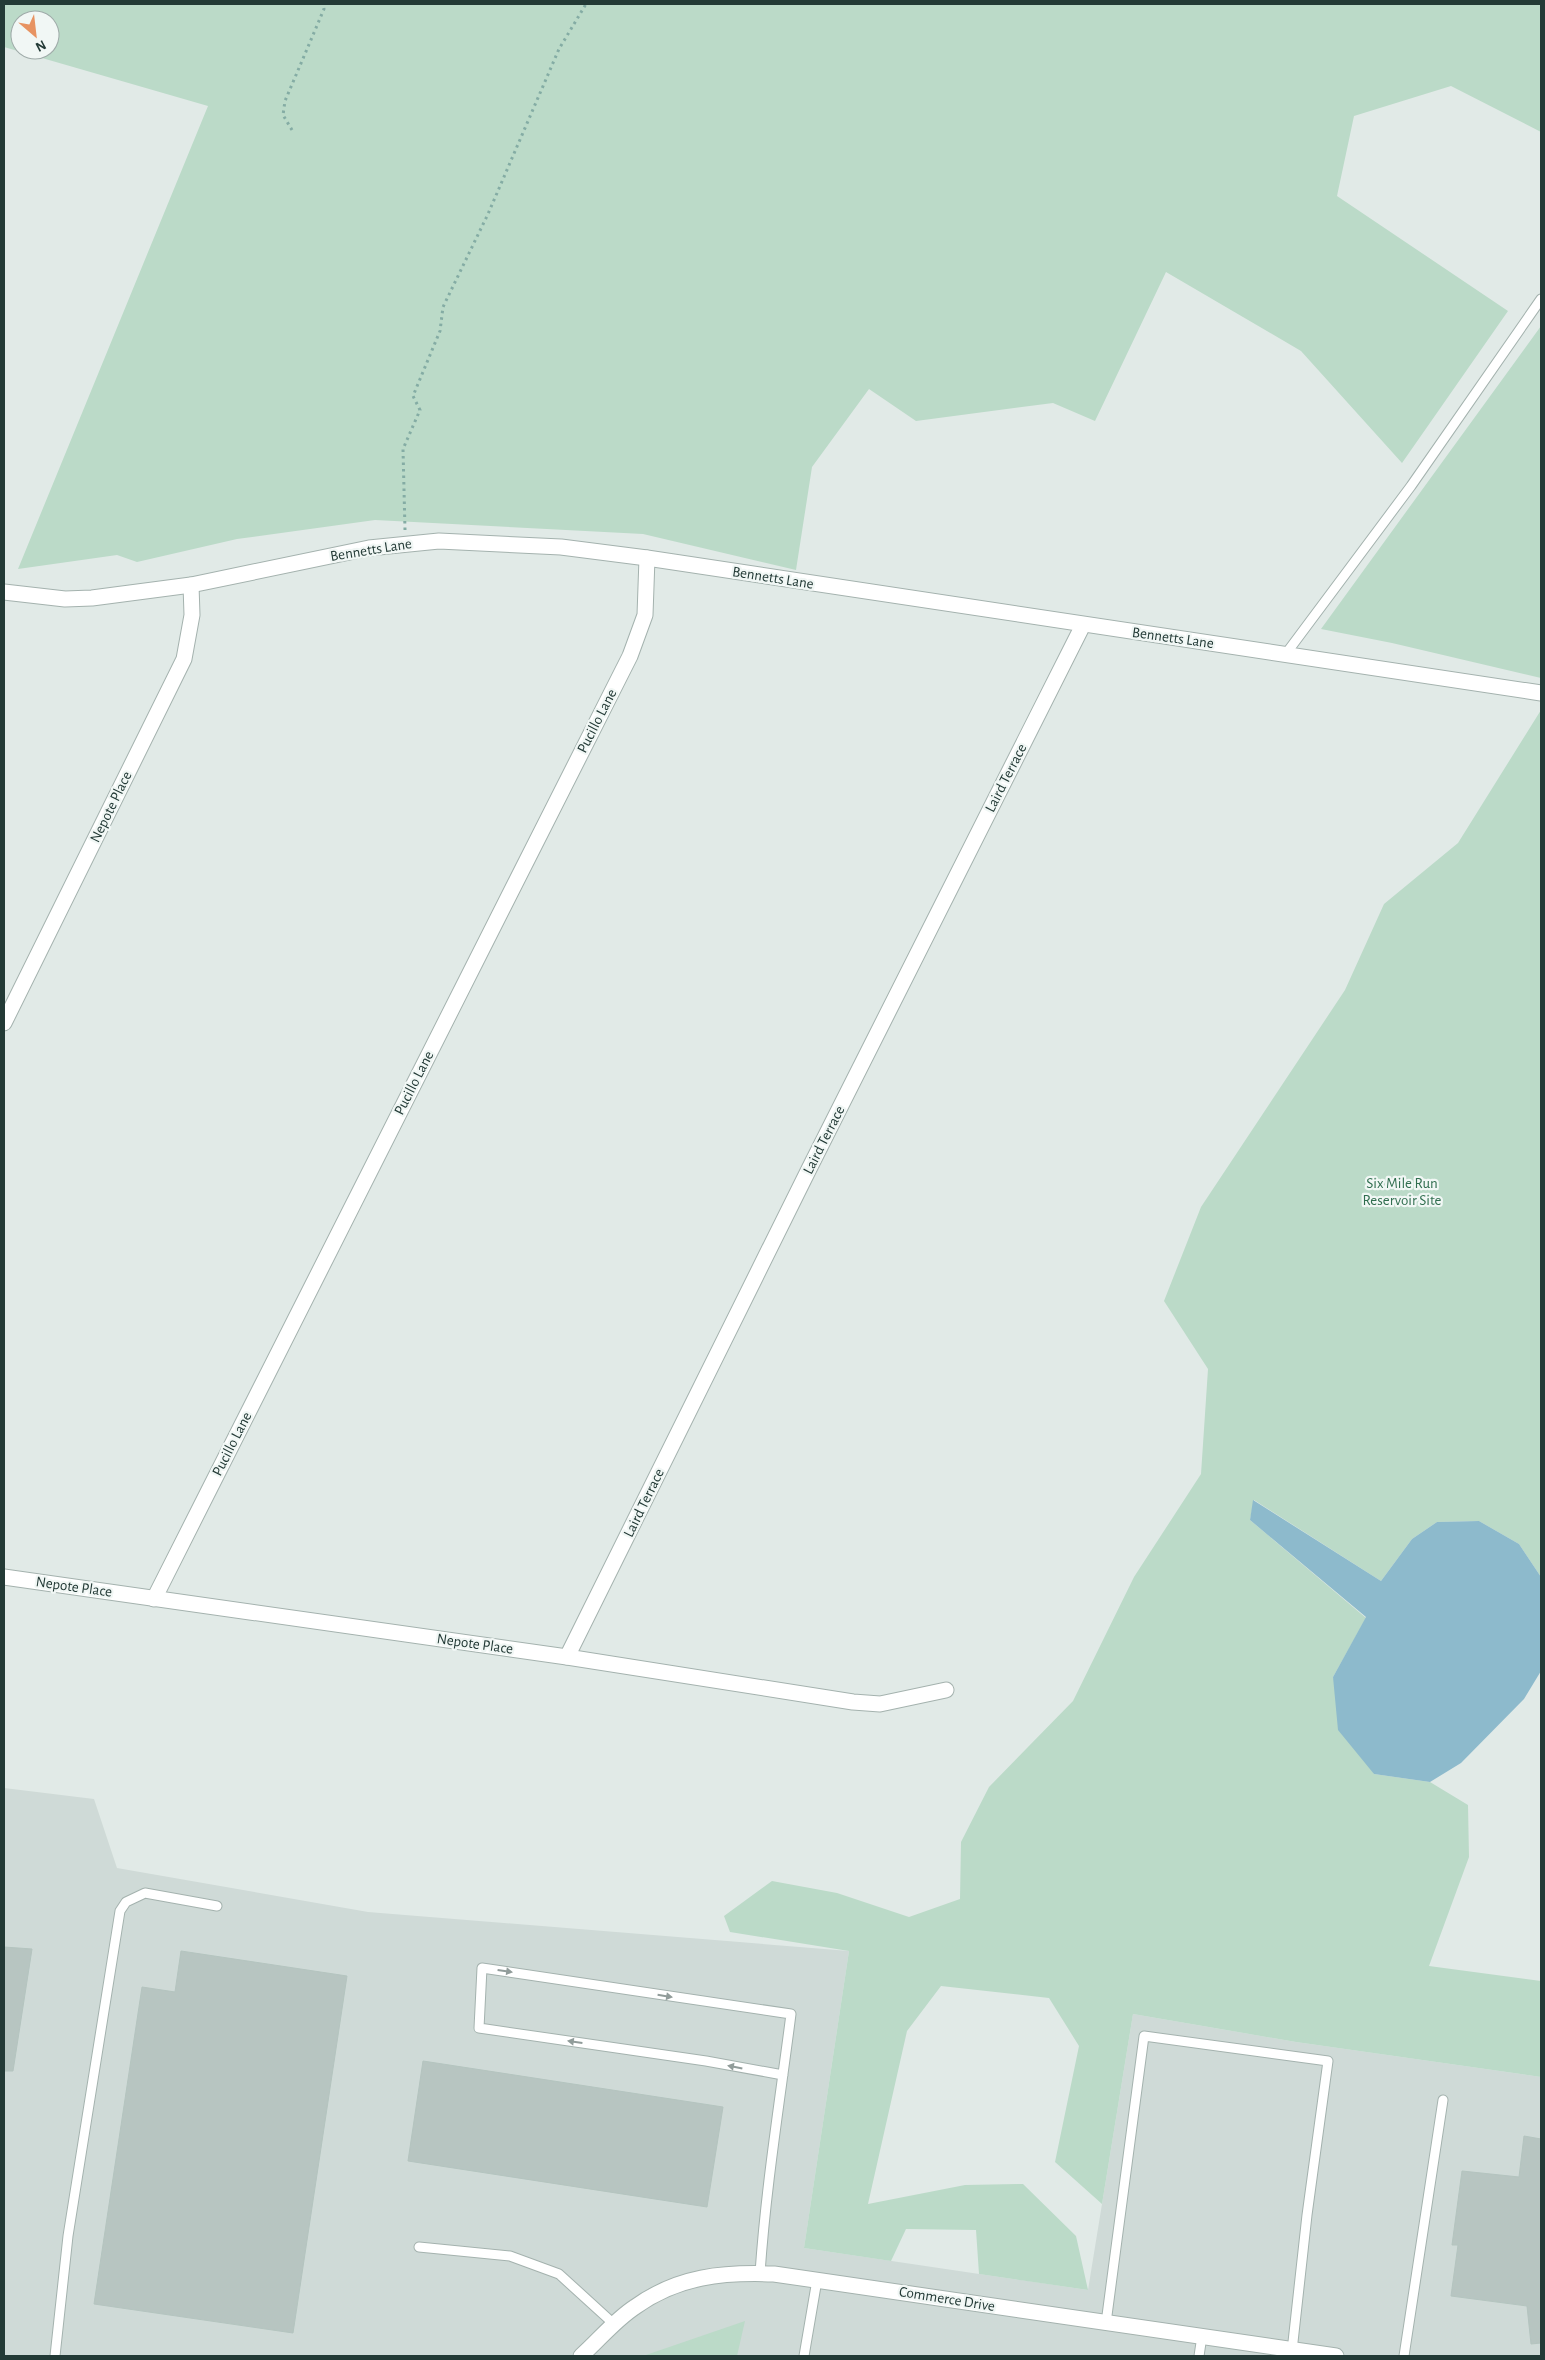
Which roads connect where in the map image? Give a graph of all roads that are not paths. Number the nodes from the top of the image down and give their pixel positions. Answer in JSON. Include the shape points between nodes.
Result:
{"nodes":[{"id":1,"x":1541,"y":299,"type":"edge"},
{"id":2,"x":647,"y":558,"type":"junction"},
{"id":3,"x":191,"y":585,"type":"junction"},
{"id":4,"x":4,"y":592,"type":"edge"},
{"id":5,"x":1083,"y":625,"type":"junction"},
{"id":6,"x":1286,"y":655,"type":"junction"},
{"id":7,"x":1541,"y":693,"type":"edge"},
{"id":8,"x":4,"y":1023,"type":"edge"},
{"id":9,"x":4,"y":1577,"type":"edge"},
{"id":10,"x":154,"y":1599,"type":"junction"},
{"id":11,"x":567,"y":1657,"type":"junction"},
{"id":12,"x":946,"y":1690,"type":"dead end"},
{"id":13,"x":217,"y":1906,"type":"dead end"},
{"id":14,"x":783,"y":2075,"type":"junction"},
{"id":15,"x":1443,"y":2100,"type":"dead end"},
{"id":16,"x":418,"y":2247,"type":"dead end"},
{"id":17,"x":760,"y":2273,"type":"junction"},
{"id":18,"x":817,"y":2280,"type":"junction"},
{"id":19,"x":1106,"y":2323,"type":"junction"},
{"id":20,"x":615,"y":2325,"type":"junction"},
{"id":21,"x":1202,"y":2336,"type":"junction"},
{"id":22,"x":1292,"y":2351,"type":"junction"},
{"id":23,"x":1309,"y":2354,"type":"edge"},
{"id":24,"x":55,"y":2356,"type":"edge"},
{"id":25,"x":581,"y":2356,"type":"edge"},
{"id":26,"x":804,"y":2356,"type":"edge"},
{"id":27,"x":1199,"y":2356,"type":"edge"},
{"id":28,"x":1336,"y":2356,"type":"edge"},
{"id":29,"x":1404,"y":2356,"type":"edge"}],
"edges":[{"from":1,"to":6,"type":"lane","via":[[1411,486]]},
{"from":2,"to":3,"type":"street","name":"Bennetts Lane","via":[[492,542],[405,543]]},
{"from":2,"to":5,"type":"street","name":"Bennetts Lane"},
{"from":2,"to":10,"type":"street","name":"Pucillo Lane","via":[[645,615],[630,656]]},
{"from":3,"to":4,"type":"street","name":"Bennetts Lane","via":[[65,599]]},
{"from":3,"to":8,"type":"street","name":"Nepote Place","via":[[192,615],[184,660]]},
{"from":5,"to":6,"type":"street","name":"Bennetts Lane"},
{"from":5,"to":11,"type":"street","name":"Laird Terrace"},
{"from":6,"to":7,"type":"street","name":"Bennetts Lane"},
{"from":9,"to":10,"type":"street","name":"Nepote Place"},
{"from":10,"to":11,"type":"street","name":"Nepote Place"},
{"from":11,"to":12,"type":"street","name":"Nepote Place","via":[[853,1702],[880,1704]]},
{"from":13,"to":24,"type":"lane","via":[[146,1893],[126,1902],[120,1911],[68,2236]]},
{"from":14,"to":14,"type":"lane","one_way":true,"via":[[479,2028],[482,1968],[791,2014]]},
{"from":14,"to":17,"type":"lane","via":[[765,2204]]},
{"from":15,"to":29,"type":"lane"},
{"from":16,"to":20,"type":"lane","via":[[510,2256],[559,2274]]},
{"from":17,"to":18,"type":"street","name":"Commerce Drive"},
{"from":17,"to":20,"type":"street","name":"Commerce Drive","via":[[710,2275],[672,2287],[635,2307]]},
{"from":18,"to":19,"type":"street","name":"Commerce Drive"},
{"from":18,"to":26,"type":"lane"},
{"from":19,"to":21,"type":"street","name":"Commerce Drive"},
{"from":19,"to":22,"type":"lane","via":[[1144,2036],[1328,2061]]},
{"from":20,"to":25,"type":"street","name":"Commerce Drive"},
{"from":21,"to":22,"type":"street","name":"Commerce Drive"},
{"from":21,"to":27,"type":"lane"},
{"from":22,"to":23,"type":"street","name":"Commerce Drive"},
{"from":23,"to":28,"type":"street","name":"Commerce Drive"}]}
